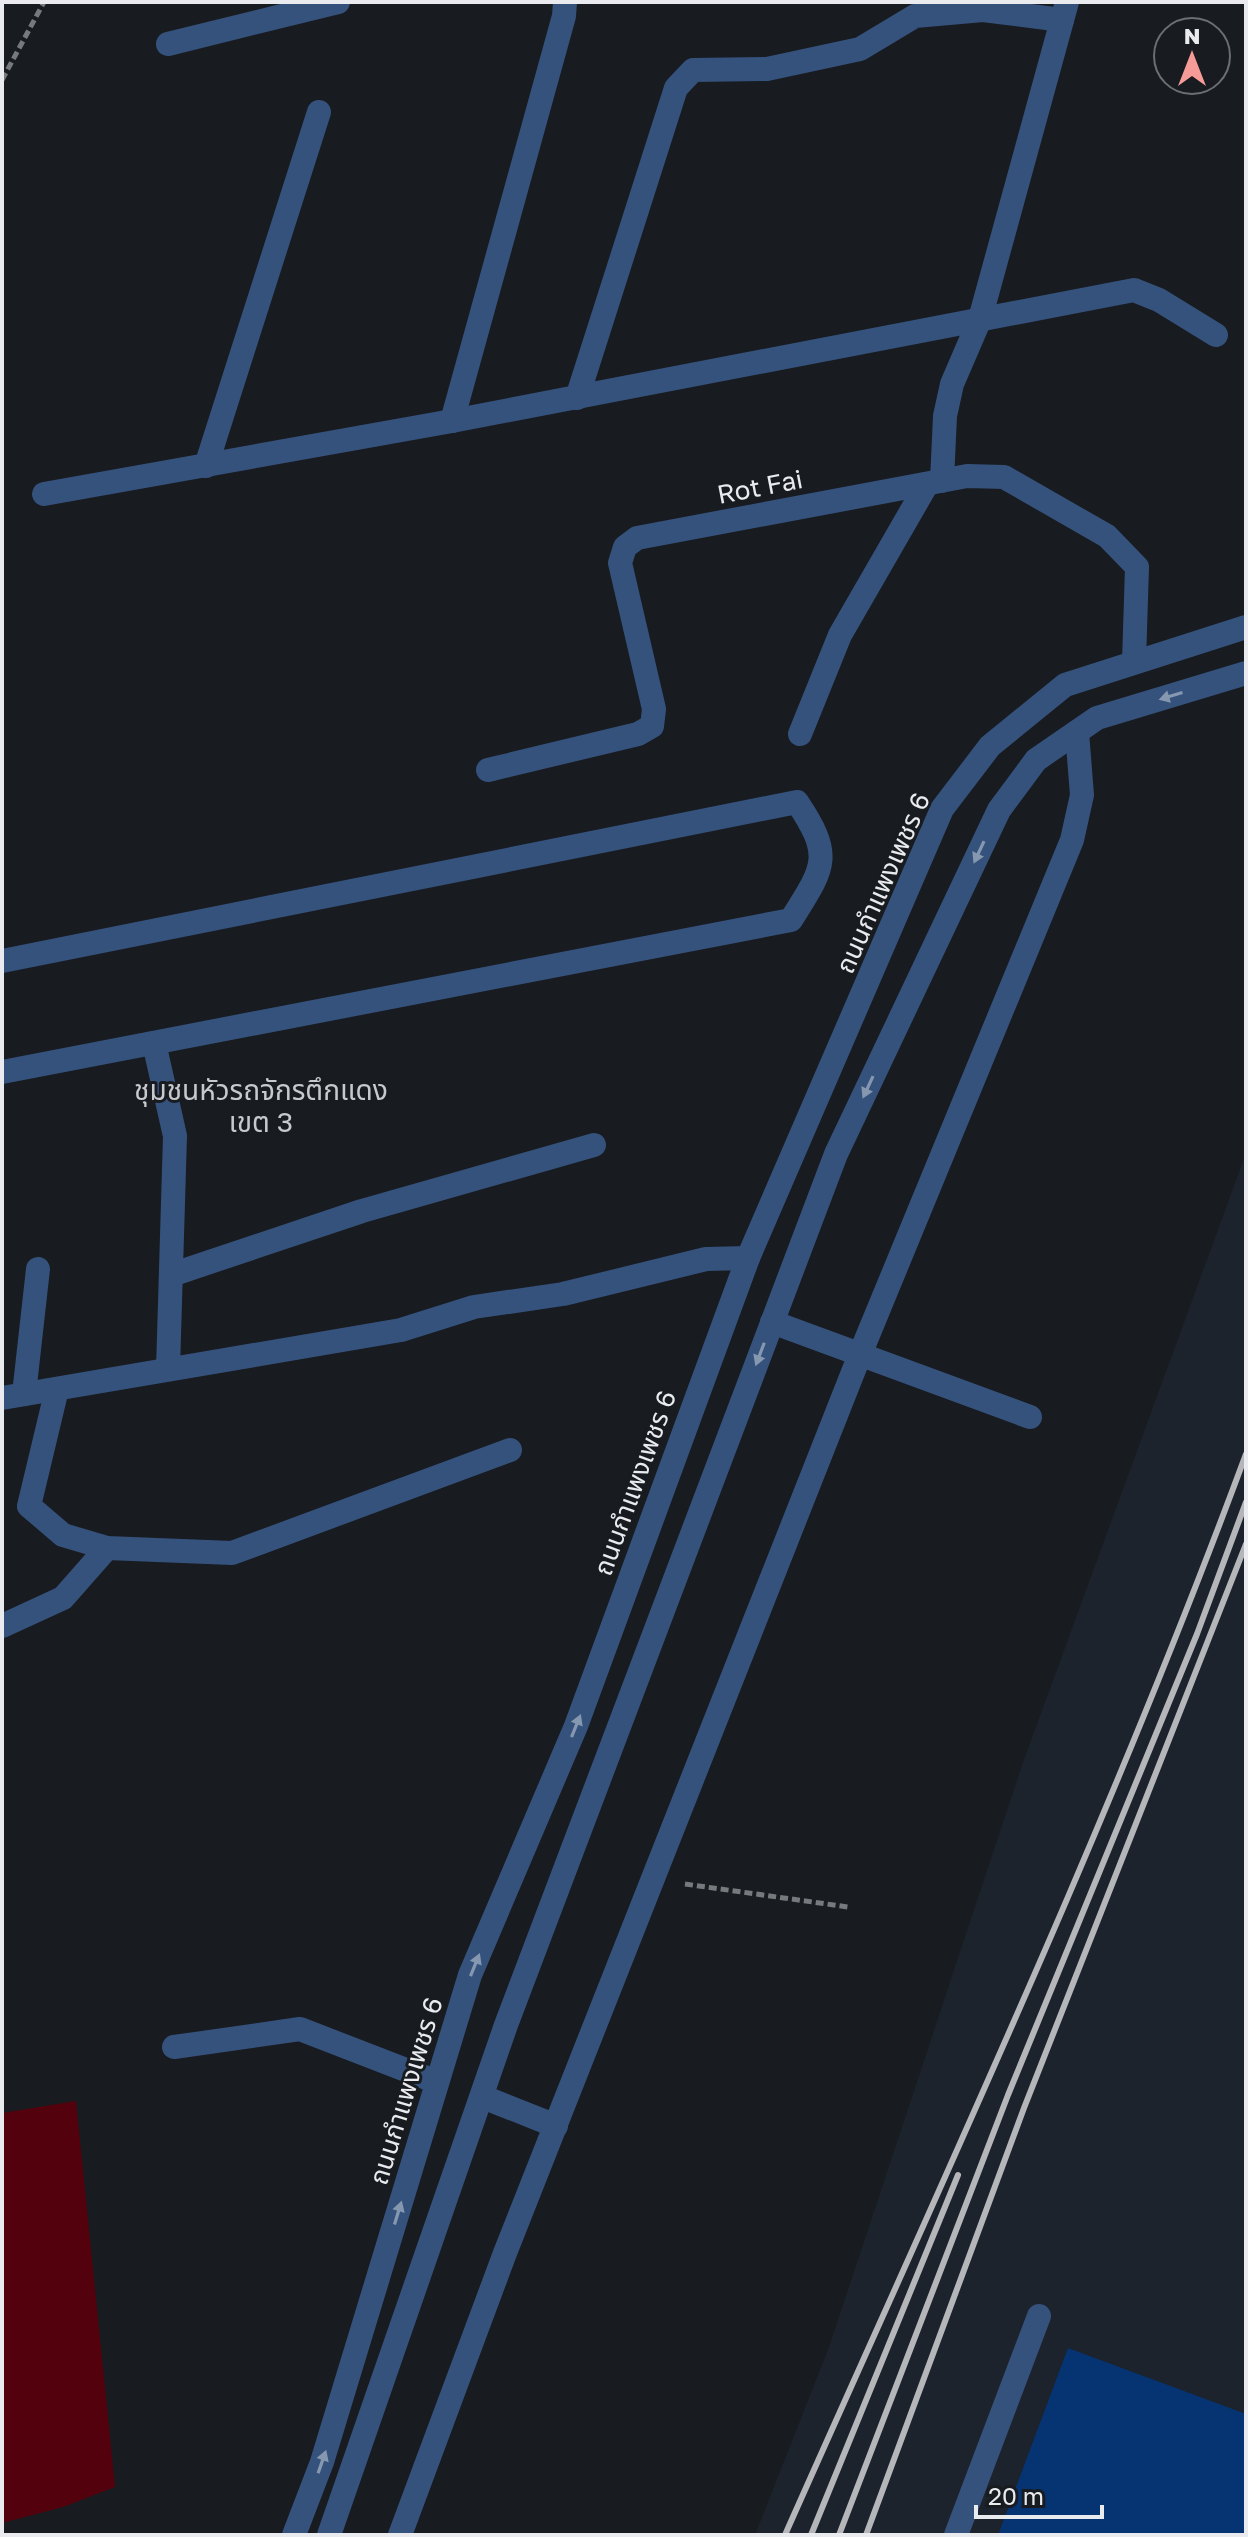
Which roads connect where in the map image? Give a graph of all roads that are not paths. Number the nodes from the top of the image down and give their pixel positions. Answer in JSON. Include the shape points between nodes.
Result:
{"nodes":[{"id":1,"x":338,"y":2,"type":"edge"},
{"id":2,"x":565,"y":2,"type":"edge"},
{"id":3,"x":1064,"y":11,"type":"edge"},
{"id":4,"x":168,"y":44,"type":"dead end"},
{"id":5,"x":319,"y":112,"type":"dead end"},
{"id":6,"x":980,"y":319,"type":"junction"},
{"id":7,"x":1216,"y":335,"type":"dead end"},
{"id":8,"x":577,"y":398,"type":"junction"},
{"id":9,"x":452,"y":421,"type":"junction"},
{"id":10,"x":206,"y":466,"type":"junction"},
{"id":11,"x":935,"y":482,"type":"junction"},
{"id":12,"x":44,"y":494,"type":"dead end"},
{"id":13,"x":1246,"y":627,"type":"edge"},
{"id":14,"x":1134,"y":662,"type":"junction"},
{"id":15,"x":1246,"y":673,"type":"edge"},
{"id":16,"x":1077,"y":732,"type":"junction"},
{"id":17,"x":800,"y":734,"type":"dead end"},
{"id":18,"x":488,"y":770,"type":"dead end"},
{"id":19,"x":2,"y":961,"type":"edge"},
{"id":20,"x":154,"y":1043,"type":"junction"},
{"id":21,"x":2,"y":1072,"type":"edge"},
{"id":22,"x":594,"y":1145,"type":"dead end"},
{"id":23,"x":748,"y":1258,"type":"junction"},
{"id":24,"x":38,"y":1269,"type":"dead end"},
{"id":25,"x":171,"y":1275,"type":"junction"},
{"id":26,"x":772,"y":1322,"type":"junction"},
{"id":27,"x":861,"y":1352,"type":"junction"},
{"id":28,"x":168,"y":1369,"type":"junction"},
{"id":29,"x":57,"y":1389,"type":"junction"},
{"id":30,"x":13,"y":1396,"type":"edge"},
{"id":31,"x":1030,"y":1417,"type":"dead end"},
{"id":32,"x":510,"y":1450,"type":"dead end"},
{"id":33,"x":107,"y":1548,"type":"junction"},
{"id":34,"x":2,"y":1626,"type":"edge"},
{"id":35,"x":174,"y":2047,"type":"dead end"},
{"id":36,"x":437,"y":2082,"type":"junction"},
{"id":37,"x":483,"y":2097,"type":"junction"},
{"id":38,"x":556,"y":2126,"type":"junction"},
{"id":39,"x":1039,"y":2316,"type":"dead end"},
{"id":40,"x":333,"y":2534,"type":"edge"},
{"id":41,"x":294,"y":2535,"type":"edge"},
{"id":42,"x":400,"y":2535,"type":"edge"},
{"id":43,"x":956,"y":2535,"type":"edge"}],
"edges":[{"from":1,"to":4,"type":"street"},
{"from":2,"to":9,"type":"street"},
{"from":3,"to":6,"type":"street"},
{"from":3,"to":8,"type":"street","via":[[915,16],[860,49],[767,69],[693,70],[676,88]]},
{"from":5,"to":10,"type":"street"},
{"from":6,"to":7,"type":"street","via":[[1134,290]]},
{"from":6,"to":8,"type":"street"},
{"from":6,"to":11,"type":"street","via":[[952,384]]},
{"from":8,"to":9,"type":"street"},
{"from":9,"to":10,"type":"street"},
{"from":10,"to":12,"type":"street"},
{"from":11,"to":14,"type":"street","name":"Rot Fai","via":[[1004,477],[1107,536],[1137,567]]},
{"from":11,"to":17,"type":"street","via":[[840,635]]},
{"from":11,"to":18,"type":"street","name":"Rot Fai","via":[[637,538],[625,547],[620,563],[654,709],[652,726],[638,734]]},
{"from":13,"to":14,"type":"street","name":"ถนนกำแพงเพชร 6"},
{"from":14,"to":23,"type":"street","name":"ถนนกำแพงเพชร 6","via":[[1065,685],[990,746],[942,809]]},
{"from":15,"to":16,"type":"street","one_way":true,"via":[[1097,718]]},
{"from":16,"to":26,"type":"street","one_way":true,"via":[[1036,760],[999,810],[836,1154]]},
{"from":16,"to":27,"type":"street","via":[[1082,795],[1072,840]]},
{"from":19,"to":20,"type":"street","via":[[797,802],[820,837],[818,876],[791,920]]},
{"from":20,"to":21,"type":"street"},
{"from":20,"to":25,"type":"street","via":[[175,1136]]},
{"from":22,"to":25,"type":"street","via":[[362,1211]]},
{"from":23,"to":28,"type":"street","via":[[706,1259],[563,1294],[474,1307],[401,1330]]},
{"from":36,"to":23,"type":"street","name":"ถนนกำแพงเพชร 6","one_way":true,"via":[[470,1975],[576,1726]]},
{"from":24,"to":30,"type":"street"},
{"from":25,"to":28,"type":"street"},
{"from":26,"to":27,"type":"street"},
{"from":26,"to":37,"type":"street","one_way":true},
{"from":27,"to":31,"type":"street"},
{"from":27,"to":38,"type":"street"},
{"from":28,"to":29,"type":"street"},
{"from":29,"to":30,"type":"street"},
{"from":29,"to":33,"type":"street","via":[[29,1506],[63,1535]]},
{"from":32,"to":33,"type":"street","via":[[232,1553]]},
{"from":33,"to":34,"type":"street","via":[[63,1598]]},
{"from":35,"to":36,"type":"street","via":[[300,2029]]},
{"from":41,"to":36,"type":"street","name":"ถนนกำแพงเพชร 6","one_way":true,"via":[[322,2462]]},
{"from":37,"to":38,"type":"street"},
{"from":37,"to":40,"type":"street"},
{"from":38,"to":42,"type":"street"},
{"from":39,"to":43,"type":"street"}]}
